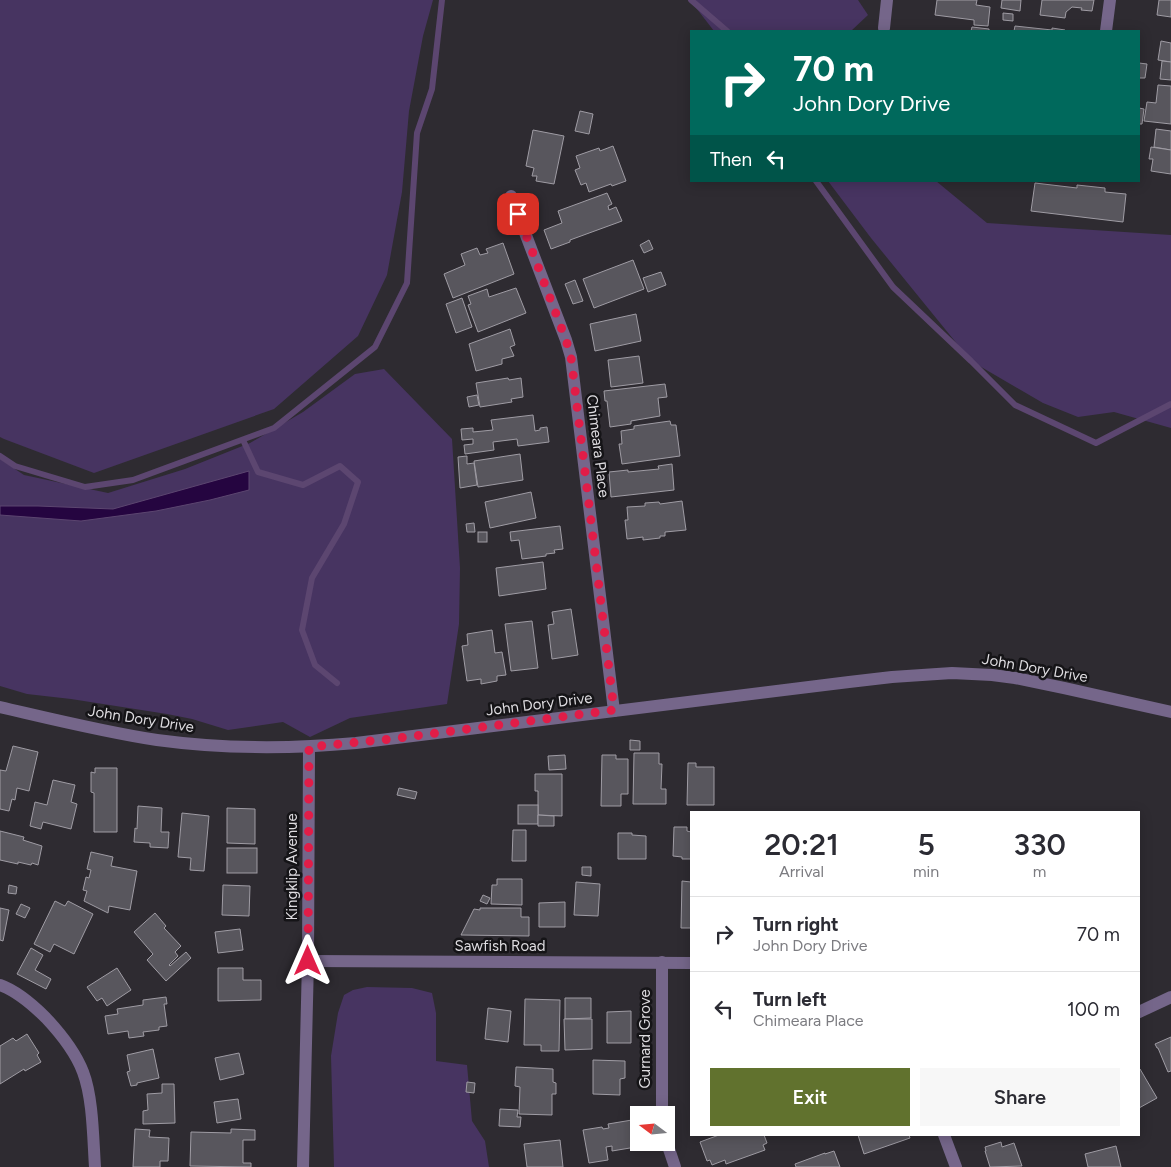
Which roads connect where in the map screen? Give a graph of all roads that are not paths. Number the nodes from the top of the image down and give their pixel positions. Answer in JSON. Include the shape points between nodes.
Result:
{"nodes":[{"id":1,"x":887,"y":0,"type":"edge"},
{"id":2,"x":1110,"y":0,"type":"edge"},
{"id":3,"x":884,"y":28,"type":"dead end"},
{"id":4,"x":1106,"y":30,"type":"edge"},
{"id":5,"x":511,"y":196,"type":"dead end"},
{"id":6,"x":0,"y":707,"type":"edge"},
{"id":7,"x":614,"y":710,"type":"junction"},
{"id":8,"x":1171,"y":712,"type":"edge"},
{"id":9,"x":309,"y":747,"type":"junction"},
{"id":10,"x":308,"y":961,"type":"junction"},
{"id":11,"x":662,"y":962,"type":"junction"},
{"id":12,"x":690,"y":963,"type":"edge"},
{"id":13,"x":0,"y":985,"type":"edge"},
{"id":14,"x":1171,"y":997,"type":"edge"},
{"id":15,"x":1140,"y":1012,"type":"edge"},
{"id":16,"x":662,"y":1106,"type":"edge"},
{"id":17,"x":944,"y":1136,"type":"edge"},
{"id":18,"x":670,"y":1151,"type":"edge"},
{"id":19,"x":95,"y":1167,"type":"edge"},
{"id":20,"x":303,"y":1167,"type":"edge"},
{"id":21,"x":675,"y":1167,"type":"edge"},
{"id":22,"x":956,"y":1167,"type":"edge"}],
"edges":[{"from":1,"to":3,"type":"street"},
{"from":2,"to":4,"type":"street"},
{"from":5,"to":7,"type":"street","name":"Chimeara Place","via":[[571,357]]},
{"from":6,"to":9,"type":"street","name":"John Dory Drive","via":[[103,731],[159,740],[230,746]]},
{"from":7,"to":8,"type":"street","name":"John Dory Drive","via":[[952,673],[1015,678]]},
{"from":7,"to":9,"type":"street","name":"John Dory Drive"},
{"from":9,"to":10,"type":"street","name":"Kingklip Avenue"},
{"from":10,"to":11,"type":"street","name":"Sawfish Road"},
{"from":10,"to":20,"type":"street","name":"Kingklip Avenue"},
{"from":11,"to":12,"type":"street","name":"Sawfish Road"},
{"from":11,"to":16,"type":"street","name":"Gurnard Grove"},
{"from":13,"to":19,"type":"street","via":[[28,1001],[58,1031],[73,1052],[88,1092]]},
{"from":14,"to":15,"type":"street"},
{"from":17,"to":22,"type":"street"},
{"from":18,"to":21,"type":"street"}]}
